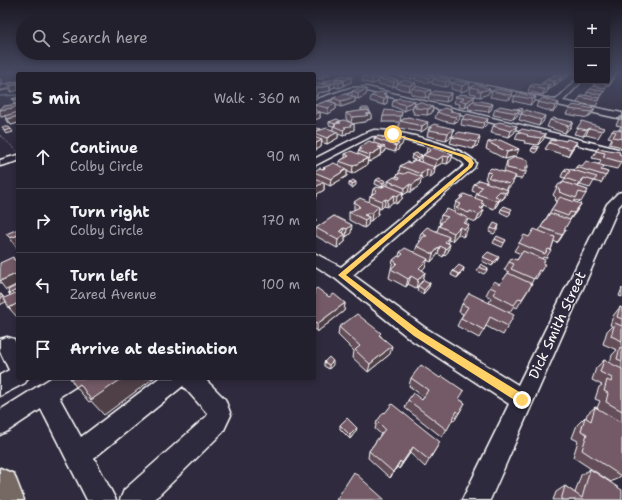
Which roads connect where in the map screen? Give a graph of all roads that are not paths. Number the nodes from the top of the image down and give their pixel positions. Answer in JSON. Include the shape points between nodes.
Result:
{"nodes":[{"id":1,"x":333,"y":97,"type":"edge"},
{"id":2,"x":397,"y":97,"type":"edge"},
{"id":3,"x":530,"y":97,"type":"edge"},
{"id":4,"x":563,"y":97,"type":"edge"},
{"id":5,"x":316,"y":103,"type":"edge"},
{"id":6,"x":557,"y":103,"type":"junction"},
{"id":7,"x":622,"y":116,"type":"edge"},
{"id":8,"x":622,"y":153,"type":"edge"},
{"id":9,"x":16,"y":159,"type":"edge"},
{"id":10,"x":316,"y":162,"type":"edge"},
{"id":11,"x":0,"y":163,"type":"edge"},
{"id":12,"x":622,"y":196,"type":"edge"},
{"id":13,"x":316,"y":259,"type":"edge"},
{"id":14,"x":342,"y":275,"type":"junction"},
{"id":15,"x":7,"y":345,"type":"dead end"},
{"id":16,"x":16,"y":363,"type":"edge"},
{"id":17,"x":16,"y":377,"type":"edge"},
{"id":18,"x":67,"y":380,"type":"edge"},
{"id":19,"x":173,"y":380,"type":"edge"},
{"id":20,"x":192,"y":380,"type":"edge"},
{"id":21,"x":0,"y":386,"type":"edge"},
{"id":22,"x":45,"y":394,"type":"junction"},
{"id":23,"x":522,"y":400,"type":"junction"},
{"id":24,"x":0,"y":423,"type":"edge"},
{"id":25,"x":78,"y":455,"type":"junction"},
{"id":26,"x":0,"y":488,"type":"edge"},
{"id":27,"x":4,"y":500,"type":"edge"},
{"id":28,"x":102,"y":500,"type":"edge"},
{"id":29,"x":134,"y":500,"type":"edge"},
{"id":30,"x":476,"y":500,"type":"edge"}],
"edges":[{"from":1,"to":5,"type":"street"},
{"from":2,"to":8,"type":"street"},
{"from":3,"to":6,"type":"street"},
{"from":4,"to":6,"type":"street"},
{"from":6,"to":7,"type":"street"},
{"from":9,"to":11,"type":"street"},
{"from":10,"to":14,"type":"street","via":[[370,134],[381,132],[457,153],[469,159],[471,163]]},
{"from":12,"to":23,"type":"street","name":"Dick Smith Street","via":[[613,204]]},
{"from":13,"to":14,"type":"street"},
{"from":14,"to":23,"type":"street","via":[[417,333]]},
{"from":15,"to":16,"type":"street"},
{"from":17,"to":21,"type":"street"},
{"from":18,"to":22,"type":"street"},
{"from":19,"to":25,"type":"street"},
{"from":20,"to":29,"type":"street","via":[[217,407],[219,415],[215,424]]},
{"from":22,"to":24,"type":"street"},
{"from":22,"to":25,"type":"street"},
{"from":23,"to":30,"type":"street","name":"Dick Smith Street"},
{"from":25,"to":28,"type":"street"},
{"from":26,"to":27,"type":"highway"}]}
